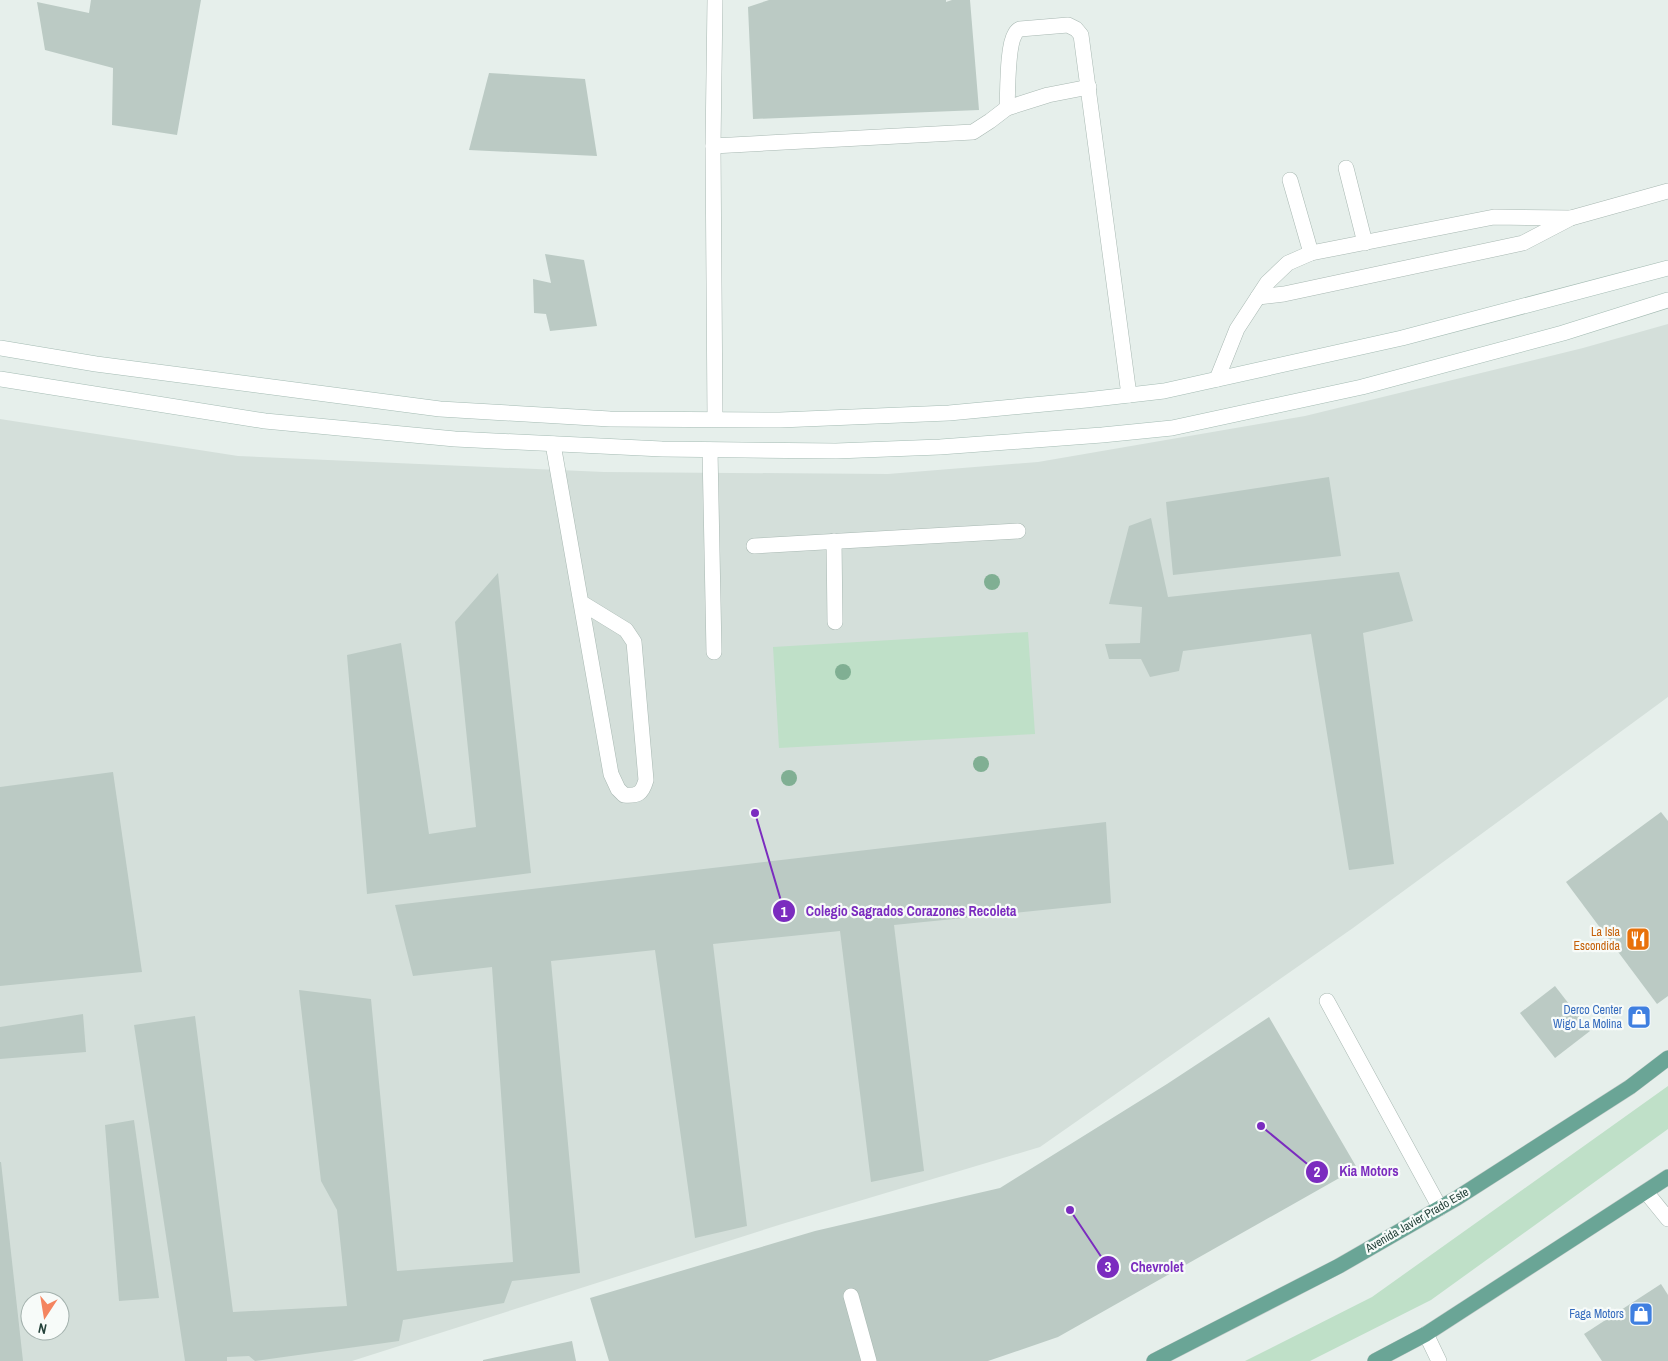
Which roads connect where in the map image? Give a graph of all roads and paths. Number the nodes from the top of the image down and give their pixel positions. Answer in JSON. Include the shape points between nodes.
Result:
{"nodes":[{"id":1,"x":715,"y":0,"type":"edge"},
{"id":2,"x":1088,"y":87,"type":"junction"},
{"id":3,"x":1007,"y":108,"type":"junction"},
{"id":4,"x":713,"y":146,"type":"junction"},
{"id":5,"x":1346,"y":168,"type":"dead end"},
{"id":6,"x":1290,"y":180,"type":"dead end"},
{"id":7,"x":1668,"y":191,"type":"edge"},
{"id":8,"x":1571,"y":218,"type":"junction"},
{"id":9,"x":1365,"y":243,"type":"junction"},
{"id":10,"x":1311,"y":253,"type":"junction"},
{"id":11,"x":1668,"y":268,"type":"edge"},
{"id":12,"x":1258,"y":296,"type":"junction"},
{"id":13,"x":1668,"y":300,"type":"edge"},
{"id":14,"x":0,"y":348,"type":"edge"},
{"id":15,"x":0,"y":379,"type":"edge"},
{"id":16,"x":1217,"y":379,"type":"junction"},
{"id":17,"x":1129,"y":395,"type":"junction"},
{"id":18,"x":715,"y":419,"type":"junction"},
{"id":19,"x":553,"y":444,"type":"junction"},
{"id":20,"x":710,"y":450,"type":"junction"},
{"id":21,"x":1018,"y":531,"type":"dead end"},
{"id":22,"x":834,"y":541,"type":"junction"},
{"id":23,"x":754,"y":546,"type":"dead end"},
{"id":24,"x":582,"y":603,"type":"junction"},
{"id":25,"x":835,"y":622,"type":"dead end"},
{"id":26,"x":714,"y":652,"type":"dead end"},
{"id":27,"x":1327,"y":1001,"type":"dead end"},
{"id":28,"x":1668,"y":1058,"type":"edge"},
{"id":29,"x":1668,"y":1177,"type":"edge"},
{"id":30,"x":1646,"y":1192,"type":"junction"},
{"id":31,"x":1440,"y":1208,"type":"junction"},
{"id":32,"x":1668,"y":1219,"type":"edge"},
{"id":33,"x":851,"y":1296,"type":"dead end"},
{"id":34,"x":1426,"y":1334,"type":"junction"},
{"id":35,"x":869,"y":1361,"type":"edge"},
{"id":36,"x":1154,"y":1361,"type":"edge"},
{"id":37,"x":1375,"y":1361,"type":"edge"},
{"id":38,"x":1439,"y":1361,"type":"edge"}],
"edges":[{"from":1,"to":4,"type":"main road"},
{"from":2,"to":3,"type":"main road"},
{"from":2,"to":3,"type":"main road","via":[[1081,35],[1076,28],[1068,25],[1020,29],[1012,40]]},
{"from":2,"to":17,"type":"main road"},
{"from":3,"to":4,"type":"main road","via":[[973,132]]},
{"from":4,"to":18,"type":"main road"},
{"from":5,"to":9,"type":"main road"},
{"from":6,"to":10,"type":"main road"},
{"from":7,"to":8,"type":"main road"},
{"from":8,"to":9,"type":"main road","via":[[1494,217]]},
{"from":8,"to":12,"type":"main road","via":[[1523,244],[1284,294]]},
{"from":9,"to":10,"type":"main road"},
{"from":10,"to":12,"type":"main road","via":[[1288,263]]},
{"from":11,"to":16,"type":"main road","via":[[1402,338]]},
{"from":12,"to":16,"type":"main road","via":[[1237,329]]},
{"from":13,"to":20,"type":"main road","via":[[1563,333],[1362,387],[1172,428],[940,447],[836,451]]},
{"from":14,"to":18,"type":"main road","via":[[96,364],[440,409],[610,419]]},
{"from":15,"to":19,"type":"main road","via":[[265,422]]},
{"from":16,"to":17,"type":"main road"},
{"from":17,"to":18,"type":"main road","via":[[949,413],[780,420]]},
{"from":19,"to":20,"type":"main road"},
{"from":19,"to":24,"type":"main road"},
{"from":20,"to":26,"type":"main road"},
{"from":21,"to":22,"type":"main road"},
{"from":22,"to":23,"type":"main road"},
{"from":22,"to":25,"type":"main road"},
{"from":24,"to":24,"type":"main road","via":[[611,774],[624,795],[639,793],[644,789],[646,780],[634,642],[626,630]]},
{"from":27,"to":31,"type":"main road"},
{"from":28,"to":31,"type":"main road","name":"Avenida Javier Prado Este","via":[[1630,1087]]},
{"from":29,"to":30,"type":"main road"},
{"from":30,"to":32,"type":"main road"},
{"from":30,"to":34,"type":"main road"},
{"from":31,"to":36,"type":"main road","name":"Avenida Javier Prado Este","via":[[1339,1266]]},
{"from":33,"to":35,"type":"main road"},
{"from":34,"to":37,"type":"main road"},
{"from":34,"to":38,"type":"main road"}]}
